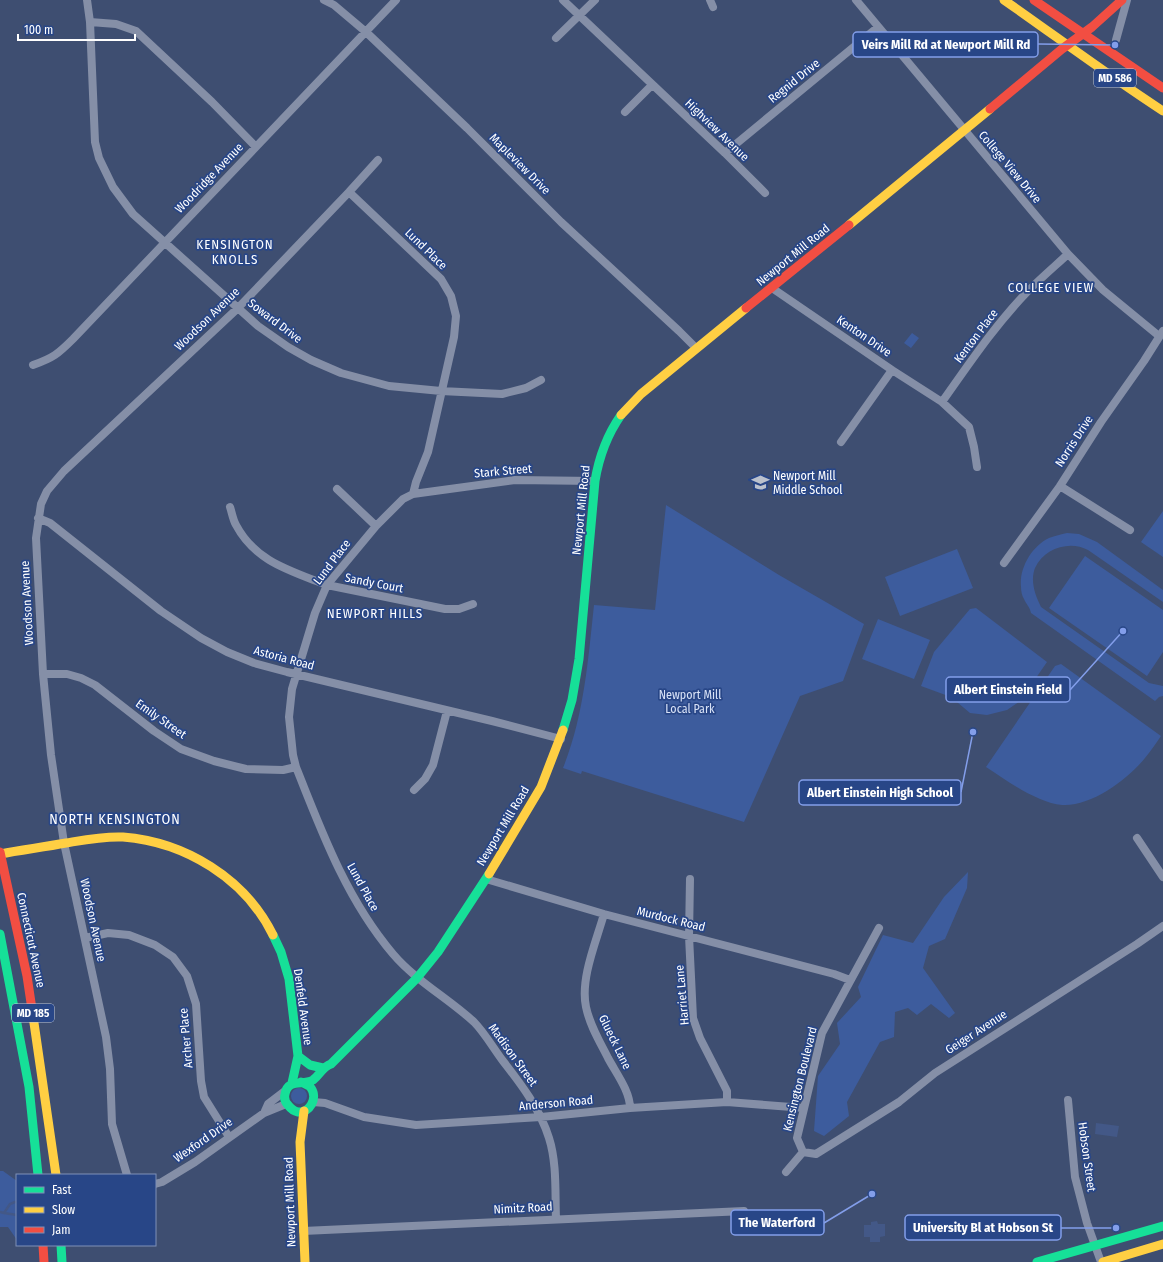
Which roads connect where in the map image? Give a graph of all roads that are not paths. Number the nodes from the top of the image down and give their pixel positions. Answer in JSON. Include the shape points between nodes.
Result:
{"nodes":[{"id":1,"x":87,"y":0,"type":"edge"},
{"id":2,"x":324,"y":0,"type":"edge"},
{"id":3,"x":396,"y":0,"type":"edge"},
{"id":4,"x":563,"y":0,"type":"edge"},
{"id":5,"x":595,"y":0,"type":"edge"},
{"id":6,"x":856,"y":0,"type":"edge"},
{"id":7,"x":1004,"y":0,"type":"edge"},
{"id":8,"x":1034,"y":0,"type":"edge"},
{"id":9,"x":1122,"y":0,"type":"edge"},
{"id":10,"x":1127,"y":0,"type":"edge"},
{"id":11,"x":579,"y":15,"type":"junction"},
{"id":12,"x":90,"y":22,"type":"junction"},
{"id":13,"x":878,"y":27,"type":"junction"},
{"id":14,"x":366,"y":32,"type":"junction"},
{"id":15,"x":1083,"y":34,"type":"junction"},
{"id":16,"x":556,"y":38,"type":"dead end"},
{"id":17,"x":1116,"y":40,"type":"dead end"},
{"id":18,"x":1068,"y":44,"type":"junction"},
{"id":19,"x":652,"y":85,"type":"junction"},
{"id":20,"x":1163,"y":88,"type":"edge"},
{"id":21,"x":1163,"y":111,"type":"edge"},
{"id":22,"x":625,"y":112,"type":"dead end"},
{"id":23,"x":964,"y":130,"type":"junction"},
{"id":24,"x":256,"y":146,"type":"junction"},
{"id":25,"x":725,"y":153,"type":"junction"},
{"id":26,"x":378,"y":160,"type":"dead end"},
{"id":27,"x":349,"y":192,"type":"junction"},
{"id":28,"x":765,"y":193,"type":"dead end"},
{"id":29,"x":164,"y":243,"type":"junction"},
{"id":30,"x":1068,"y":254,"type":"junction"},
{"id":31,"x":772,"y":288,"type":"junction"},
{"id":32,"x":238,"y":308,"type":"junction"},
{"id":33,"x":1161,"y":333,"type":"edge"},
{"id":34,"x":696,"y":348,"type":"junction"},
{"id":35,"x":33,"y":365,"type":"dead end"},
{"id":36,"x":892,"y":370,"type":"junction"},
{"id":37,"x":541,"y":380,"type":"dead end"},
{"id":38,"x":441,"y":391,"type":"junction"},
{"id":39,"x":942,"y":402,"type":"junction"},
{"id":40,"x":841,"y":442,"type":"dead end"},
{"id":41,"x":977,"y":467,"type":"dead end"},
{"id":42,"x":595,"y":481,"type":"junction"},
{"id":43,"x":1060,"y":486,"type":"junction"},
{"id":44,"x":337,"y":489,"type":"dead end"},
{"id":45,"x":413,"y":494,"type":"junction"},
{"id":46,"x":230,"y":507,"type":"dead end"},
{"id":47,"x":38,"y":518,"type":"junction"},
{"id":48,"x":376,"y":526,"type":"junction"},
{"id":49,"x":1130,"y":530,"type":"dead end"},
{"id":50,"x":1004,"y":564,"type":"dead end"},
{"id":51,"x":327,"y":585,"type":"junction"},
{"id":52,"x":473,"y":604,"type":"dead end"},
{"id":53,"x":43,"y":674,"type":"junction"},
{"id":54,"x":296,"y":674,"type":"junction"},
{"id":55,"x":446,"y":711,"type":"junction"},
{"id":56,"x":561,"y":739,"type":"junction"},
{"id":57,"x":296,"y":767,"type":"junction"},
{"id":58,"x":414,"y":790,"type":"dead end"},
{"id":59,"x":1137,"y":838,"type":"dead end"},
{"id":60,"x":64,"y":843,"type":"junction"},
{"id":61,"x":0,"y":854,"type":"edge"},
{"id":62,"x":1163,"y":877,"type":"edge"},
{"id":63,"x":486,"y":880,"type":"junction"},
{"id":64,"x":690,"y":880,"type":"dead end"},
{"id":65,"x":604,"y":914,"type":"junction"},
{"id":66,"x":1163,"y":926,"type":"edge"},
{"id":67,"x":878,"y":928,"type":"dead end"},
{"id":68,"x":0,"y":934,"type":"edge"},
{"id":69,"x":690,"y":936,"type":"junction"},
{"id":70,"x":84,"y":938,"type":"junction"},
{"id":71,"x":417,"y":978,"type":"junction"},
{"id":72,"x":850,"y":980,"type":"junction"},
{"id":73,"x":298,"y":1058,"type":"junction"},
{"id":74,"x":327,"y":1066,"type":"junction"},
{"id":75,"x":304,"y":1084,"type":"junction"},
{"id":76,"x":285,"y":1091,"type":"junction"},
{"id":77,"x":1068,"y":1100,"type":"dead end"},
{"id":78,"x":313,"y":1102,"type":"junction"},
{"id":79,"x":727,"y":1102,"type":"junction"},
{"id":80,"x":290,"y":1107,"type":"junction"},
{"id":81,"x":630,"y":1108,"type":"junction"},
{"id":82,"x":804,"y":1108,"type":"junction"},
{"id":83,"x":304,"y":1111,"type":"junction"},
{"id":84,"x":264,"y":1113,"type":"junction"},
{"id":85,"x":541,"y":1117,"type":"junction"},
{"id":86,"x":229,"y":1137,"type":"junction"},
{"id":87,"x":300,"y":1142,"type":"junction"},
{"id":88,"x":803,"y":1152,"type":"junction"},
{"id":89,"x":786,"y":1172,"type":"dead end"},
{"id":90,"x":38,"y":1174,"type":"edge"},
{"id":91,"x":56,"y":1174,"type":"edge"},
{"id":92,"x":127,"y":1174,"type":"edge"},
{"id":93,"x":156,"y":1184,"type":"edge"},
{"id":94,"x":744,"y":1211,"type":"dead end"},
{"id":95,"x":556,"y":1219,"type":"junction"},
{"id":96,"x":1163,"y":1226,"type":"edge"},
{"id":97,"x":304,"y":1231,"type":"junction"},
{"id":98,"x":1163,"y":1244,"type":"edge"},
{"id":99,"x":43,"y":1246,"type":"edge"},
{"id":100,"x":61,"y":1246,"type":"edge"},
{"id":101,"x":1096,"y":1246,"type":"junction"},
{"id":102,"x":44,"y":1262,"type":"edge"},
{"id":103,"x":62,"y":1262,"type":"edge"},
{"id":104,"x":305,"y":1262,"type":"edge"},
{"id":105,"x":1037,"y":1262,"type":"edge"},
{"id":106,"x":1102,"y":1262,"type":"edge"}],
"edges":[{"from":1,"to":12,"type":"street","name":"Soward Drive"},
{"from":2,"to":14,"type":"street","name":"Mapleview Drive","via":[[334,5]]},
{"from":3,"to":14,"type":"street","name":"Woodridge Avenue"},
{"from":4,"to":11,"type":"street","name":"Highview Avenue"},
{"from":5,"to":11,"type":"street"},
{"from":6,"to":13,"type":"street","name":"College View Drive"},
{"from":7,"to":18,"type":"street","number":"MD 586"},
{"from":8,"to":15,"type":"street","number":"MD 586"},
{"from":9,"to":15,"type":"street","name":"Newport Mill Road"},
{"from":10,"to":17,"type":"street"},
{"from":11,"to":16,"type":"street"},
{"from":11,"to":19,"type":"street","name":"Highview Avenue"},
{"from":12,"to":24,"type":"street","via":[[116,24],[136,31]]},
{"from":12,"to":29,"type":"street","name":"Soward Drive","via":[[95,142],[99,158],[113,187],[132,214]]},
{"from":13,"to":23,"type":"street","name":"College View Drive"},
{"from":13,"to":25,"type":"street","name":"Regnid Drive"},
{"from":14,"to":24,"type":"street","name":"Woodridge Avenue"},
{"from":14,"to":34,"type":"street","name":"Mapleview Drive","via":[[561,222]]},
{"from":15,"to":18,"type":"street","name":"Newport Mill Road"},
{"from":15,"to":20,"type":"street","number":"MD 586"},
{"from":18,"to":21,"type":"street","number":"MD 586"},
{"from":18,"to":23,"type":"street","name":"Newport Mill Road"},
{"from":19,"to":22,"type":"street"},
{"from":19,"to":25,"type":"street","name":"Highview Avenue"},
{"from":23,"to":30,"type":"street","name":"College View Drive"},
{"from":23,"to":31,"type":"street","name":"Newport Mill Road"},
{"from":24,"to":29,"type":"street","name":"Woodridge Avenue"},
{"from":25,"to":28,"type":"street","name":"Highview Avenue"},
{"from":26,"to":27,"type":"street","name":"Woodson Avenue"},
{"from":27,"to":32,"type":"street","name":"Woodson Avenue"},
{"from":27,"to":38,"type":"street","name":"Lund Place","via":[[441,279],[451,296],[456,316],[454,337]]},
{"from":29,"to":32,"type":"street","name":"Soward Drive"},
{"from":29,"to":35,"type":"street","name":"Woodridge Avenue","via":[[60,352]]},
{"from":30,"to":33,"type":"street","name":"College View Drive","via":[[1103,290]]},
{"from":30,"to":39,"type":"street","name":"Kenton Place","via":[[1002,321]]},
{"from":31,"to":34,"type":"street","name":"Newport Mill Road"},
{"from":31,"to":36,"type":"street","name":"Kenton Drive"},
{"from":32,"to":38,"type":"street","name":"Soward Drive","via":[[288,347],[341,373],[389,386]]},
{"from":32,"to":47,"type":"street","name":"Woodson Avenue","via":[[64,471],[47,491]]},
{"from":33,"to":43,"type":"street","name":"Norris Drive"},
{"from":34,"to":42,"type":"street","name":"Newport Mill Road","via":[[622,413],[604,446]]},
{"from":36,"to":39,"type":"street","name":"Kenton Drive"},
{"from":36,"to":40,"type":"street"},
{"from":37,"to":38,"type":"street","name":"Soward Drive","via":[[526,388],[502,394]]},
{"from":38,"to":45,"type":"street","name":"Lund Place","via":[[428,452]]},
{"from":39,"to":41,"type":"street","name":"Kenton Drive","via":[[968,427]]},
{"from":42,"to":45,"type":"street","name":"Stark Street","via":[[515,480]]},
{"from":42,"to":56,"type":"street","name":"Newport Mill Road","via":[[579,659],[572,700]]},
{"from":43,"to":49,"type":"street"},
{"from":43,"to":50,"type":"street","name":"Norris Drive"},
{"from":44,"to":48,"type":"street"},
{"from":45,"to":48,"type":"street","name":"Lund Place","via":[[403,499]]},
{"from":46,"to":51,"type":"street","name":"Sandy Court","via":[[236,524],[247,542],[267,560]]},
{"from":47,"to":53,"type":"street","name":"Woodson Avenue","via":[[36,538]]},
{"from":47,"to":54,"type":"street","name":"Astoria Road","via":[[50,523],[161,611],[201,638],[254,663]]},
{"from":48,"to":51,"type":"street","name":"Lund Place"},
{"from":51,"to":52,"type":"street","name":"Sandy Court","via":[[445,609],[459,609]]},
{"from":51,"to":54,"type":"street","name":"Lund Place","via":[[315,613]]},
{"from":53,"to":57,"type":"street","name":"Emily Street","via":[[67,674],[95,685],[181,749],[246,769],[283,770]]},
{"from":53,"to":60,"type":"street","name":"Woodson Avenue","via":[[51,755]]},
{"from":54,"to":55,"type":"street","name":"Astoria Road"},
{"from":54,"to":57,"type":"street","name":"Lund Place","via":[[290,717]]},
{"from":55,"to":56,"type":"street","name":"Astoria Road"},
{"from":55,"to":58,"type":"street","via":[[433,765],[425,779]]},
{"from":56,"to":63,"type":"street","name":"Newport Mill Road","via":[[541,787]]},
{"from":57,"to":71,"type":"street","name":"Lund Place","via":[[326,843],[350,890],[369,922],[393,954]]},
{"from":59,"to":62,"type":"street"},
{"from":60,"to":61,"type":"street","name":"Denfeld Avenue"},
{"from":60,"to":70,"type":"street","name":"Woodson Avenue"},
{"from":60,"to":73,"type":"street","name":"Denfeld Avenue","via":[[122,837],[157,842],[193,856],[222,873],[246,895],[267,923],[290,979]]},
{"from":61,"to":91,"type":"street","name":"Connecticut Avenue","number":"MD 185","via":[[27,976]]},
{"from":63,"to":65,"type":"street","name":"Murdock Road"},
{"from":63,"to":71,"type":"street","name":"Newport Mill Road","via":[[438,952]]},
{"from":64,"to":69,"type":"street","name":"Harriet Lane"},
{"from":65,"to":69,"type":"street","name":"Murdock Road"},
{"from":65,"to":81,"type":"street","name":"Glueck Lane","via":[[587,973],[586,1006],[595,1033],[624,1086]]},
{"from":66,"to":88,"type":"street","name":"Geiger Avenue","via":[[935,1074],[899,1102],[816,1154]]},
{"from":67,"to":72,"type":"street","name":"Kensington Boulevard"},
{"from":68,"to":90,"type":"street","number":"MD 185","via":[[29,1088]]},
{"from":69,"to":72,"type":"street","name":"Murdock Road"},
{"from":69,"to":79,"type":"street","name":"Harriet Lane","via":[[693,1018],[700,1038],[727,1091]]},
{"from":70,"to":86,"type":"street","name":"Archer Place","via":[[108,933],[129,936],[155,945],[173,957],[187,976],[196,1004],[204,1097]]},
{"from":70,"to":92,"type":"street","name":"Woodson Avenue","via":[[106,1037],[112,1124]]},
{"from":71,"to":74,"type":"street","name":"Newport Mill Road"},
{"from":71,"to":85,"type":"street","name":"Madison Street","via":[[474,1023],[524,1089]]},
{"from":72,"to":82,"type":"street","name":"Kensington Boulevard","via":[[822,1033]]},
{"from":73,"to":74,"type":"street","via":[[310,1065]]},
{"from":73,"to":75,"type":"street","name":"Denfeld Avenue"},
{"from":73,"to":75,"type":"street","name":"Denfeld Avenue","via":[[294,1068]]},
{"from":74,"to":75,"type":"street","name":"Newport Mill Road"},
{"from":75,"to":76,"type":"street"},
{"from":75,"to":78,"type":"street"},
{"from":76,"to":80,"type":"street","via":[[285,1100]]},
{"from":76,"to":84,"type":"street","name":"Wexford Drive","via":[[268,1104]]},
{"from":77,"to":101,"type":"street","name":"Hobson Street","via":[[1075,1178]]},
{"from":78,"to":83,"type":"street"},
{"from":78,"to":85,"type":"street","name":"Anderson Road","via":[[325,1103],[364,1117],[416,1125]]},
{"from":79,"to":81,"type":"street","name":"Anderson Road"},
{"from":79,"to":82,"type":"street","name":"Anderson Road"},
{"from":80,"to":83,"type":"street"},
{"from":80,"to":84,"type":"street","name":"Wexford Drive"},
{"from":80,"to":87,"type":"street","name":"Newport Mill Road"},
{"from":81,"to":85,"type":"street","name":"Anderson Road"},
{"from":82,"to":88,"type":"street","name":"Kensington Boulevard","via":[[797,1138]]},
{"from":83,"to":87,"type":"street","name":"Newport Mill Road"},
{"from":84,"to":86,"type":"street","name":"Wexford Drive"},
{"from":85,"to":95,"type":"street","name":"Madison Street","via":[[550,1138],[553,1156]]},
{"from":86,"to":93,"type":"street","name":"Wexford Drive","via":[[195,1162]]},
{"from":87,"to":97,"type":"street","name":"Newport Mill Road"},
{"from":88,"to":89,"type":"street"},
{"from":94,"to":95,"type":"street","name":"Nimitz Road"},
{"from":95,"to":97,"type":"street","name":"Nimitz Road"},
{"from":96,"to":101,"type":"street"},
{"from":97,"to":104,"type":"street","name":"Newport Mill Road"},
{"from":98,"to":106,"type":"street"},
{"from":99,"to":102,"type":"street"},
{"from":100,"to":103,"type":"street"},
{"from":101,"to":105,"type":"street"},
{"from":101,"to":106,"type":"street","name":"Hobson Street"}]}
